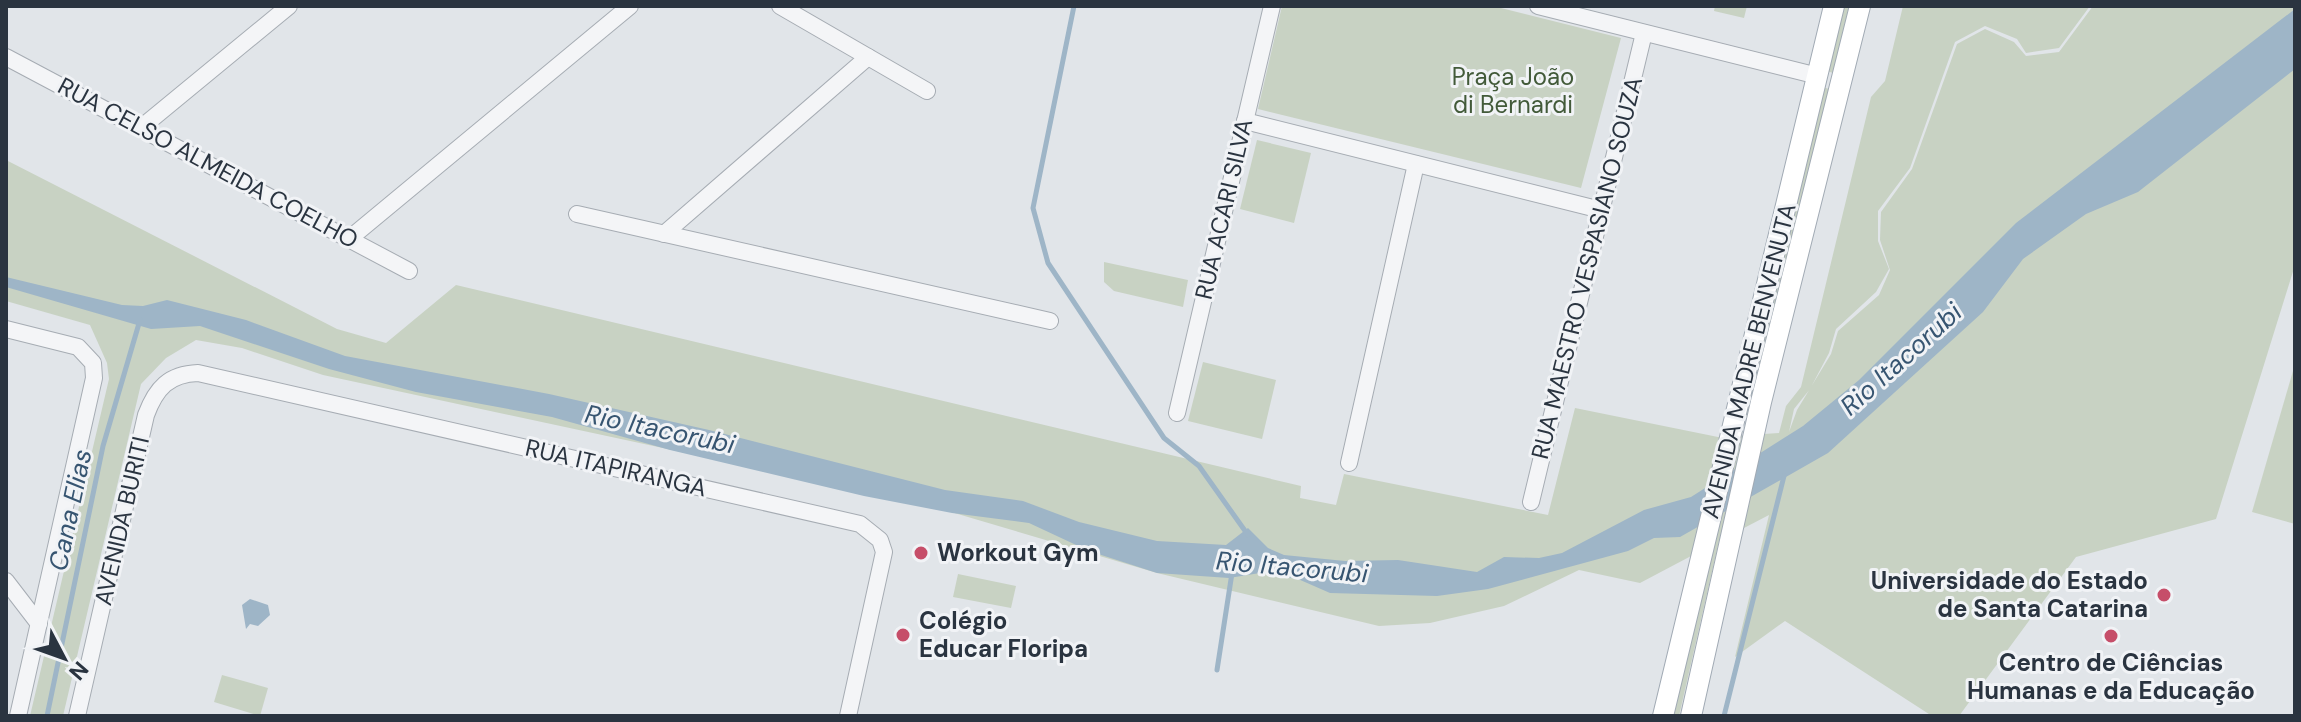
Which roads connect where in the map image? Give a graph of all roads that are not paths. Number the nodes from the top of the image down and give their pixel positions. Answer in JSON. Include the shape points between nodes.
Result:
{"nodes":[{"id":1,"x":289,"y":6,"type":"edge"},
{"id":2,"x":630,"y":6,"type":"edge"},
{"id":3,"x":1272,"y":6,"type":"edge"},
{"id":4,"x":1538,"y":6,"type":"edge"},
{"id":5,"x":1834,"y":6,"type":"edge"},
{"id":6,"x":1860,"y":6,"type":"edge"},
{"id":7,"x":784,"y":8,"type":"edge"},
{"id":8,"x":1644,"y":33,"type":"junction"},
{"id":9,"x":6,"y":57,"type":"edge"},
{"id":10,"x":868,"y":57,"type":"junction"},
{"id":11,"x":1818,"y":76,"type":"junction"},
{"id":12,"x":1842,"y":84,"type":"junction"},
{"id":13,"x":927,"y":91,"type":"dead end"},
{"id":14,"x":1245,"y":121,"type":"junction"},
{"id":15,"x":142,"y":127,"type":"junction"},
{"id":16,"x":1416,"y":164,"type":"junction"},
{"id":17,"x":1601,"y":210,"type":"junction"},
{"id":18,"x":577,"y":214,"type":"dead end"},
{"id":19,"x":664,"y":234,"type":"junction"},
{"id":20,"x":349,"y":239,"type":"junction"},
{"id":21,"x":409,"y":271,"type":"dead end"},
{"id":22,"x":1050,"y":321,"type":"dead end"},
{"id":23,"x":6,"y":329,"type":"edge"},
{"id":24,"x":170,"y":379,"type":"joint"},
{"id":25,"x":1177,"y":413,"type":"dead end"},
{"id":26,"x":1349,"y":463,"type":"dead end"},
{"id":27,"x":1531,"y":502,"type":"dead end"},
{"id":28,"x":6,"y":581,"type":"edge"},
{"id":29,"x":39,"y":624,"type":"junction"},
{"id":30,"x":18,"y":716,"type":"edge"},
{"id":31,"x":77,"y":716,"type":"edge"},
{"id":32,"x":848,"y":716,"type":"edge"},
{"id":33,"x":1663,"y":716,"type":"edge"},
{"id":34,"x":1691,"y":716,"type":"edge"}],
"edges":[{"from":1,"to":15,"type":"street"},
{"from":2,"to":20,"type":"street"},
{"from":3,"to":14,"type":"street","name":"RUA ACARI SILVA"},
{"from":4,"to":8,"type":"street"},
{"from":5,"to":11,"type":"main road","name":"AVENIDA MADRE BENVENUTA"},
{"from":6,"to":12,"type":"main road","name":"AVENIDA MADRE BENVENUTA"},
{"from":7,"to":10,"type":"street"},
{"from":8,"to":11,"type":"street"},
{"from":8,"to":17,"type":"street","name":"RUA MAESTRO VESPASIANO SOUZA"},
{"from":9,"to":15,"type":"street","name":"RUA CELSO ALMEIDA COELHO"},
{"from":10,"to":13,"type":"street"},
{"from":10,"to":19,"type":"street"},
{"from":11,"to":12,"type":"main road"},
{"from":11,"to":33,"type":"main road","name":"AVENIDA MADRE BENVENUTA"},
{"from":12,"to":34,"type":"main road","name":"AVENIDA MADRE BENVENUTA","via":[[1761,402]]},
{"from":14,"to":16,"type":"street"},
{"from":14,"to":25,"type":"street","name":"RUA ACARI SILVA"},
{"from":15,"to":20,"type":"street","name":"RUA CELSO ALMEIDA COELHO"},
{"from":16,"to":17,"type":"street"},
{"from":16,"to":26,"type":"street"},
{"from":17,"to":27,"type":"street","name":"RUA MAESTRO VESPASIANO SOUZA"},
{"from":18,"to":19,"type":"street"},
{"from":19,"to":22,"type":"street"},
{"from":20,"to":21,"type":"street","name":"RUA CELSO ALMEIDA COELHO"},
{"from":23,"to":29,"type":"street","via":[[78,347],[93,363],[92,399]]},
{"from":24,"to":31,"type":"street","name":"AVENIDA BURITI","via":[[159,388],[146,415]]},
{"from":24,"to":32,"type":"street","name":"RUA ITAPIRANGA","via":[[198,373],[860,524],[880,540],[884,566]]},
{"from":28,"to":29,"type":"street"},
{"from":29,"to":30,"type":"street"}]}
